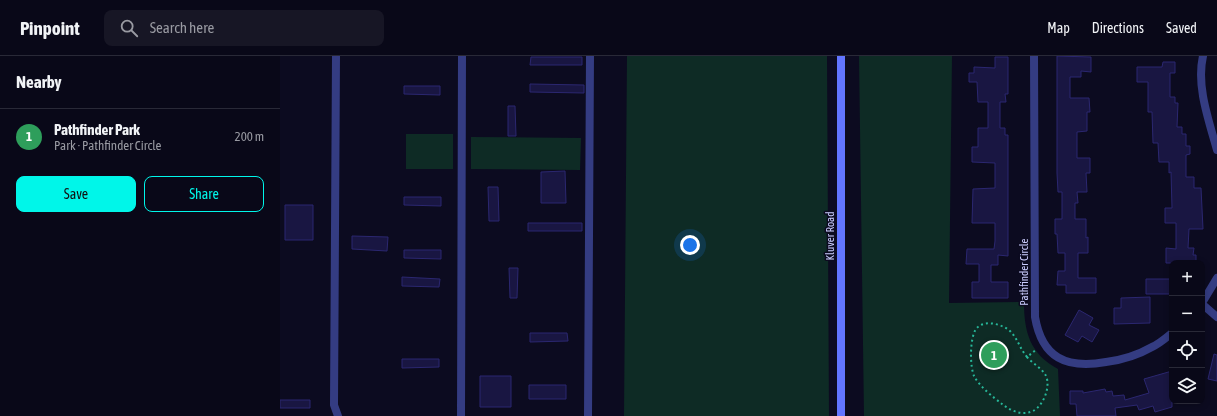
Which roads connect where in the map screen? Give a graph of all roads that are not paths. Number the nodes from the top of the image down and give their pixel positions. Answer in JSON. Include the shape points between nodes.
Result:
{"nodes":[{"id":1,"x":336,"y":56,"type":"edge"},
{"id":2,"x":462,"y":56,"type":"edge"},
{"id":3,"x":590,"y":56,"type":"edge"},
{"id":4,"x":841,"y":56,"type":"edge"},
{"id":5,"x":1034,"y":56,"type":"edge"},
{"id":6,"x":1203,"y":56,"type":"edge"},
{"id":7,"x":1217,"y":150,"type":"edge"},
{"id":8,"x":1217,"y":278,"type":"edge"},
{"id":9,"x":1205,"y":298,"type":"edge"},
{"id":10,"x":1205,"y":306,"type":"edge"},
{"id":11,"x":1217,"y":317,"type":"edge"},
{"id":12,"x":1169,"y":335,"type":"edge"},
{"id":13,"x":338,"y":416,"type":"edge"},
{"id":14,"x":461,"y":416,"type":"edge"},
{"id":15,"x":588,"y":416,"type":"edge"},
{"id":16,"x":841,"y":416,"type":"edge"}],
"edges":[{"from":1,"to":13,"type":"street","via":[[334,405]]},
{"from":2,"to":14,"type":"street"},
{"from":3,"to":15,"type":"street"},
{"from":4,"to":16,"type":"street","name":"Kluver Road"},
{"from":5,"to":12,"type":"street","name":"Pathfinder Circle","via":[[1035,317],[1038,334],[1056,357],[1071,364],[1090,365],[1121,360],[1153,347]]},
{"from":6,"to":7,"type":"street","via":[[1206,112]]},
{"from":8,"to":9,"type":"street"},
{"from":10,"to":11,"type":"street"}]}
